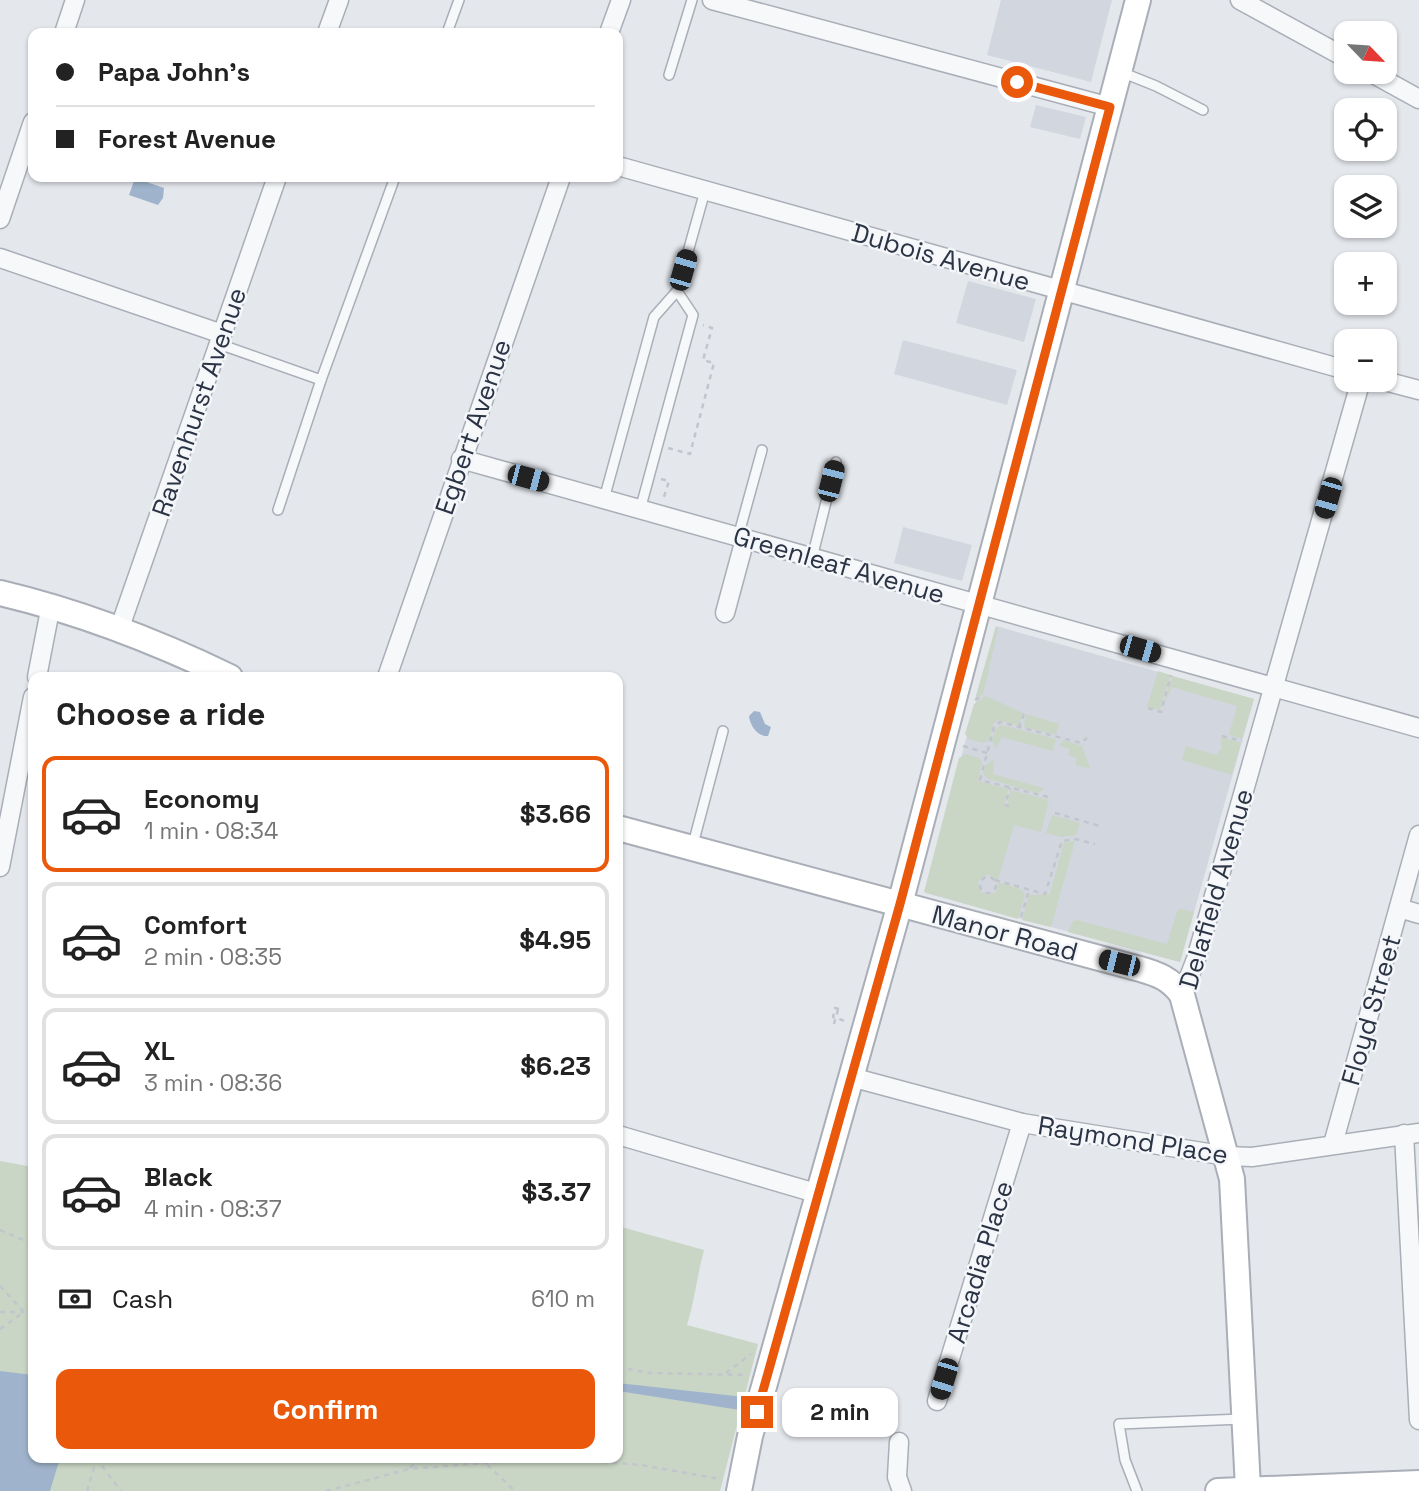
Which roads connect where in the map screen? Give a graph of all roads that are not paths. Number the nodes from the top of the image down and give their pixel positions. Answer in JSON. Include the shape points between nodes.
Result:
{"nodes":[{"id":1,"x":75,"y":0,"type":"edge"},
{"id":2,"x":338,"y":0,"type":"edge"},
{"id":3,"x":459,"y":0,"type":"edge"},
{"id":4,"x":621,"y":0,"type":"edge"},
{"id":5,"x":692,"y":0,"type":"edge"},
{"id":6,"x":712,"y":0,"type":"edge"},
{"id":7,"x":1138,"y":0,"type":"edge"},
{"id":8,"x":1241,"y":0,"type":"edge"},
{"id":9,"x":66,"y":28,"type":"edge"},
{"id":10,"x":329,"y":28,"type":"edge"},
{"id":11,"x":449,"y":28,"type":"edge"},
{"id":12,"x":612,"y":28,"type":"edge"},
{"id":13,"x":1334,"y":51,"type":"edge"},
{"id":14,"x":1119,"y":71,"type":"junction"},
{"id":15,"x":669,"y":75,"type":"dead end"},
{"id":16,"x":1392,"y":84,"type":"edge"},
{"id":17,"x":1419,"y":99,"type":"edge"},
{"id":18,"x":1110,"y":107,"type":"junction"},
{"id":19,"x":1203,"y":110,"type":"dead end"},
{"id":20,"x":28,"y":137,"type":"edge"},
{"id":21,"x":623,"y":167,"type":"edge"},
{"id":22,"x":275,"y":182,"type":"edge"},
{"id":23,"x":393,"y":182,"type":"edge"},
{"id":24,"x":559,"y":182,"type":"edge"},
{"id":25,"x":705,"y":191,"type":"junction"},
{"id":26,"x":0,"y":219,"type":"edge"},
{"id":27,"x":0,"y":258,"type":"edge"},
{"id":28,"x":1062,"y":291,"type":"junction"},
{"id":29,"x":677,"y":292,"type":"junction"},
{"id":30,"x":221,"y":339,"type":"junction"},
{"id":31,"x":1334,"y":367,"type":"edge"},
{"id":32,"x":321,"y":380,"type":"junction"},
{"id":33,"x":1397,"y":384,"type":"edge"},
{"id":34,"x":1419,"y":390,"type":"edge"},
{"id":35,"x":1358,"y":392,"type":"edge"},
{"id":36,"x":762,"y":450,"type":"dead end"},
{"id":37,"x":461,"y":459,"type":"junction"},
{"id":38,"x":836,"y":462,"type":"dead end"},
{"id":39,"x":604,"y":499,"type":"junction"},
{"id":40,"x":278,"y":510,"type":"dead end"},
{"id":41,"x":640,"y":510,"type":"junction"},
{"id":42,"x":742,"y":538,"type":"junction"},
{"id":43,"x":812,"y":558,"type":"junction"},
{"id":44,"x":0,"y":593,"type":"edge"},
{"id":45,"x":979,"y":604,"type":"junction"},
{"id":46,"x":51,"y":605,"type":"junction"},
{"id":47,"x":725,"y":614,"type":"dead end"},
{"id":48,"x":120,"y":627,"type":"junction"},
{"id":49,"x":38,"y":672,"type":"edge"},
{"id":50,"x":216,"y":672,"type":"edge"},
{"id":51,"x":389,"y":672,"type":"edge"},
{"id":52,"x":1275,"y":687,"type":"junction"},
{"id":53,"x":28,"y":723,"type":"edge"},
{"id":54,"x":1419,"y":728,"type":"edge"},
{"id":55,"x":723,"y":731,"type":"dead end"},
{"id":56,"x":623,"y":829,"type":"edge"},
{"id":57,"x":1419,"y":835,"type":"edge"},
{"id":58,"x":692,"y":848,"type":"junction"},
{"id":59,"x":0,"y":867,"type":"edge"},
{"id":60,"x":900,"y":904,"type":"junction"},
{"id":61,"x":1399,"y":908,"type":"junction"},
{"id":62,"x":1419,"y":914,"type":"edge"},
{"id":63,"x":1182,"y":995,"type":"junction"},
{"id":64,"x":851,"y":1077,"type":"junction"},
{"id":65,"x":1023,"y":1123,"type":"junction"},
{"id":66,"x":1411,"y":1134,"type":"edge"},
{"id":67,"x":623,"y":1136,"type":"edge"},
{"id":68,"x":1333,"y":1144,"type":"junction"},
{"id":69,"x":1227,"y":1156,"type":"junction"},
{"id":70,"x":819,"y":1194,"type":"junction"},
{"id":71,"x":937,"y":1401,"type":"dead end"},
{"id":72,"x":1244,"y":1419,"type":"junction"},
{"id":73,"x":1419,"y":1420,"type":"edge"},
{"id":74,"x":899,"y":1443,"type":"dead end"},
{"id":75,"x":1419,"y":1483,"type":"edge"},
{"id":76,"x":731,"y":1485,"type":"edge"},
{"id":77,"x":1247,"y":1489,"type":"edge"},
{"id":78,"x":902,"y":1491,"type":"edge"},
{"id":79,"x":1137,"y":1491,"type":"edge"},
{"id":80,"x":1217,"y":1491,"type":"edge"}],
"edges":[{"from":1,"to":9,"type":"street"},
{"from":2,"to":10,"type":"street"},
{"from":3,"to":11,"type":"lane"},
{"from":4,"to":12,"type":"street"},
{"from":5,"to":15,"type":"lane"},
{"from":6,"to":18,"type":"street"},
{"from":7,"to":14,"type":"main road"},
{"from":8,"to":13,"type":"street"},
{"from":14,"to":18,"type":"main road"},
{"from":14,"to":19,"type":"lane"},
{"from":16,"to":17,"type":"street"},
{"from":18,"to":28,"type":"main road"},
{"from":20,"to":26,"type":"street"},
{"from":21,"to":25,"type":"street","name":"Dubois Avenue"},
{"from":22,"to":30,"type":"street","name":"Ravenhurst Avenue"},
{"from":23,"to":32,"type":"lane"},
{"from":24,"to":37,"type":"street","name":"Egbert Avenue"},
{"from":25,"to":28,"type":"street","name":"Dubois Avenue"},
{"from":25,"to":29,"type":"lane"},
{"from":27,"to":30,"type":"street"},
{"from":28,"to":31,"type":"street","name":"Dubois Avenue"},
{"from":28,"to":45,"type":"main road"},
{"from":29,"to":39,"type":"lane","via":[[654,317]]},
{"from":29,"to":41,"type":"lane","via":[[693,315]]},
{"from":30,"to":32,"type":"lane"},
{"from":30,"to":48,"type":"street","name":"Ravenhurst Avenue"},
{"from":32,"to":40,"type":"lane"},
{"from":33,"to":34,"type":"street"},
{"from":35,"to":52,"type":"street","name":"Delafield Avenue"},
{"from":36,"to":42,"type":"lane"},
{"from":37,"to":39,"type":"street","name":"Greenleaf Avenue"},
{"from":37,"to":51,"type":"street","name":"Egbert Avenue"},
{"from":38,"to":43,"type":"lane"},
{"from":39,"to":41,"type":"street","name":"Greenleaf Avenue"},
{"from":41,"to":42,"type":"street","name":"Greenleaf Avenue"},
{"from":42,"to":43,"type":"street","name":"Greenleaf Avenue"},
{"from":42,"to":47,"type":"street"},
{"from":43,"to":45,"type":"street","name":"Greenleaf Avenue"},
{"from":44,"to":46,"type":"main road"},
{"from":45,"to":52,"type":"street","name":"Greenleaf Avenue"},
{"from":45,"to":60,"type":"main road"},
{"from":46,"to":48,"type":"main road"},
{"from":46,"to":49,"type":"street"},
{"from":48,"to":50,"type":"main road"},
{"from":52,"to":54,"type":"street","name":"Greenleaf Avenue"},
{"from":52,"to":63,"type":"street","name":"Delafield Avenue"},
{"from":53,"to":59,"type":"street"},
{"from":55,"to":58,"type":"lane"},
{"from":56,"to":58,"type":"main road","name":"Manor Road"},
{"from":57,"to":61,"type":"street","name":"Floyd Street"},
{"from":58,"to":60,"type":"main road","name":"Manor Road"},
{"from":60,"to":63,"type":"main road","name":"Manor Road","via":[[1140,969],[1170,981]]},
{"from":60,"to":64,"type":"main road"},
{"from":61,"to":62,"type":"street"},
{"from":61,"to":68,"type":"street","name":"Floyd Street"},
{"from":63,"to":69,"type":"main road","name":"Delafield Avenue"},
{"from":64,"to":65,"type":"street","name":"Raymond Place"},
{"from":64,"to":70,"type":"main road"},
{"from":65,"to":69,"type":"street","name":"Raymond Place"},
{"from":65,"to":71,"type":"street","name":"Arcadia Place"},
{"from":66,"to":68,"type":"street","name":"Raymond Place"},
{"from":66,"to":73,"type":"street"},
{"from":67,"to":70,"type":"street"},
{"from":68,"to":69,"type":"street","name":"Raymond Place","via":[[1252,1157]]},
{"from":69,"to":72,"type":"main road","name":"Delafield Avenue"},
{"from":70,"to":76,"type":"main road","via":[[750,1436]]},
{"from":72,"to":77,"type":"main road","name":"Delafield Avenue"},
{"from":72,"to":79,"type":"lane","via":[[1119,1424],[1125,1460]]},
{"from":74,"to":78,"type":"street","via":[[897,1477]]},
{"from":75,"to":77,"type":"main road"},
{"from":77,"to":80,"type":"main road"}]}
